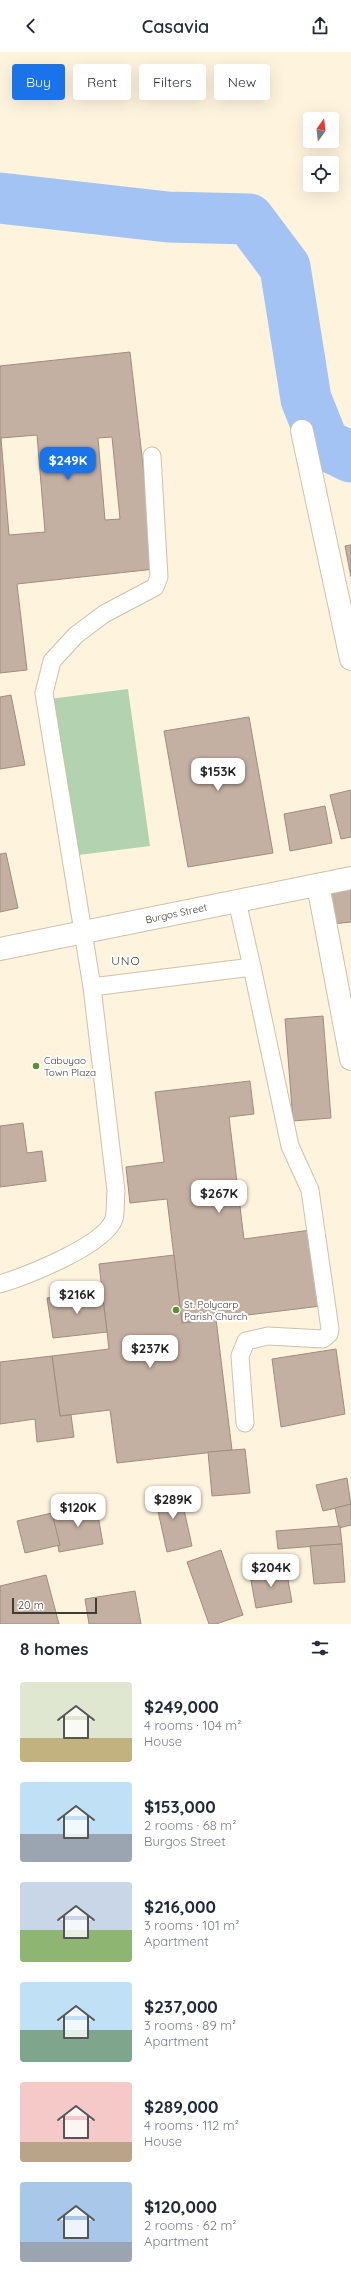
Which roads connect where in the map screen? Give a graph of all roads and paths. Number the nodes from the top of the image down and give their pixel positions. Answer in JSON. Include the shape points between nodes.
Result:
{"nodes":[{"id":1,"x":302,"y":431,"type":"dead end"},
{"id":2,"x":152,"y":456,"type":"dead end"},
{"id":3,"x":351,"y":660,"type":"edge"},
{"id":4,"x":351,"y":878,"type":"edge"},
{"id":5,"x":318,"y":885,"type":"junction"},
{"id":6,"x":237,"y":901,"type":"junction"},
{"id":7,"x":83,"y":932,"type":"junction"},
{"id":8,"x":0,"y":949,"type":"edge"},
{"id":9,"x":252,"y":967,"type":"junction"},
{"id":10,"x":92,"y":987,"type":"junction"},
{"id":11,"x":351,"y":1059,"type":"edge"},
{"id":12,"x":0,"y":1284,"type":"edge"},
{"id":13,"x":245,"y":1423,"type":"dead end"}],
"edges":[{"from":1,"to":3,"type":"street"},
{"from":2,"to":7,"type":"lane","via":[[159,577],[156,587],[104,614],[76,635],[52,661],[44,692]]},
{"from":4,"to":5,"type":"street","name":"Burgos Street"},
{"from":5,"to":6,"type":"street","name":"Burgos Street"},
{"from":5,"to":11,"type":"street"},
{"from":6,"to":7,"type":"street","name":"Burgos Street"},
{"from":6,"to":9,"type":"lane"},
{"from":7,"to":8,"type":"street","name":"Burgos Street"},
{"from":7,"to":10,"type":"lane"},
{"from":9,"to":10,"type":"lane"},
{"from":9,"to":13,"type":"lane","via":[[290,1146],[310,1190],[330,1329],[329,1334],[323,1339],[268,1336],[246,1341],[240,1356]]},
{"from":10,"to":12,"type":"lane","via":[[116,1191],[114,1219],[94,1241],[19,1278]]}]}
